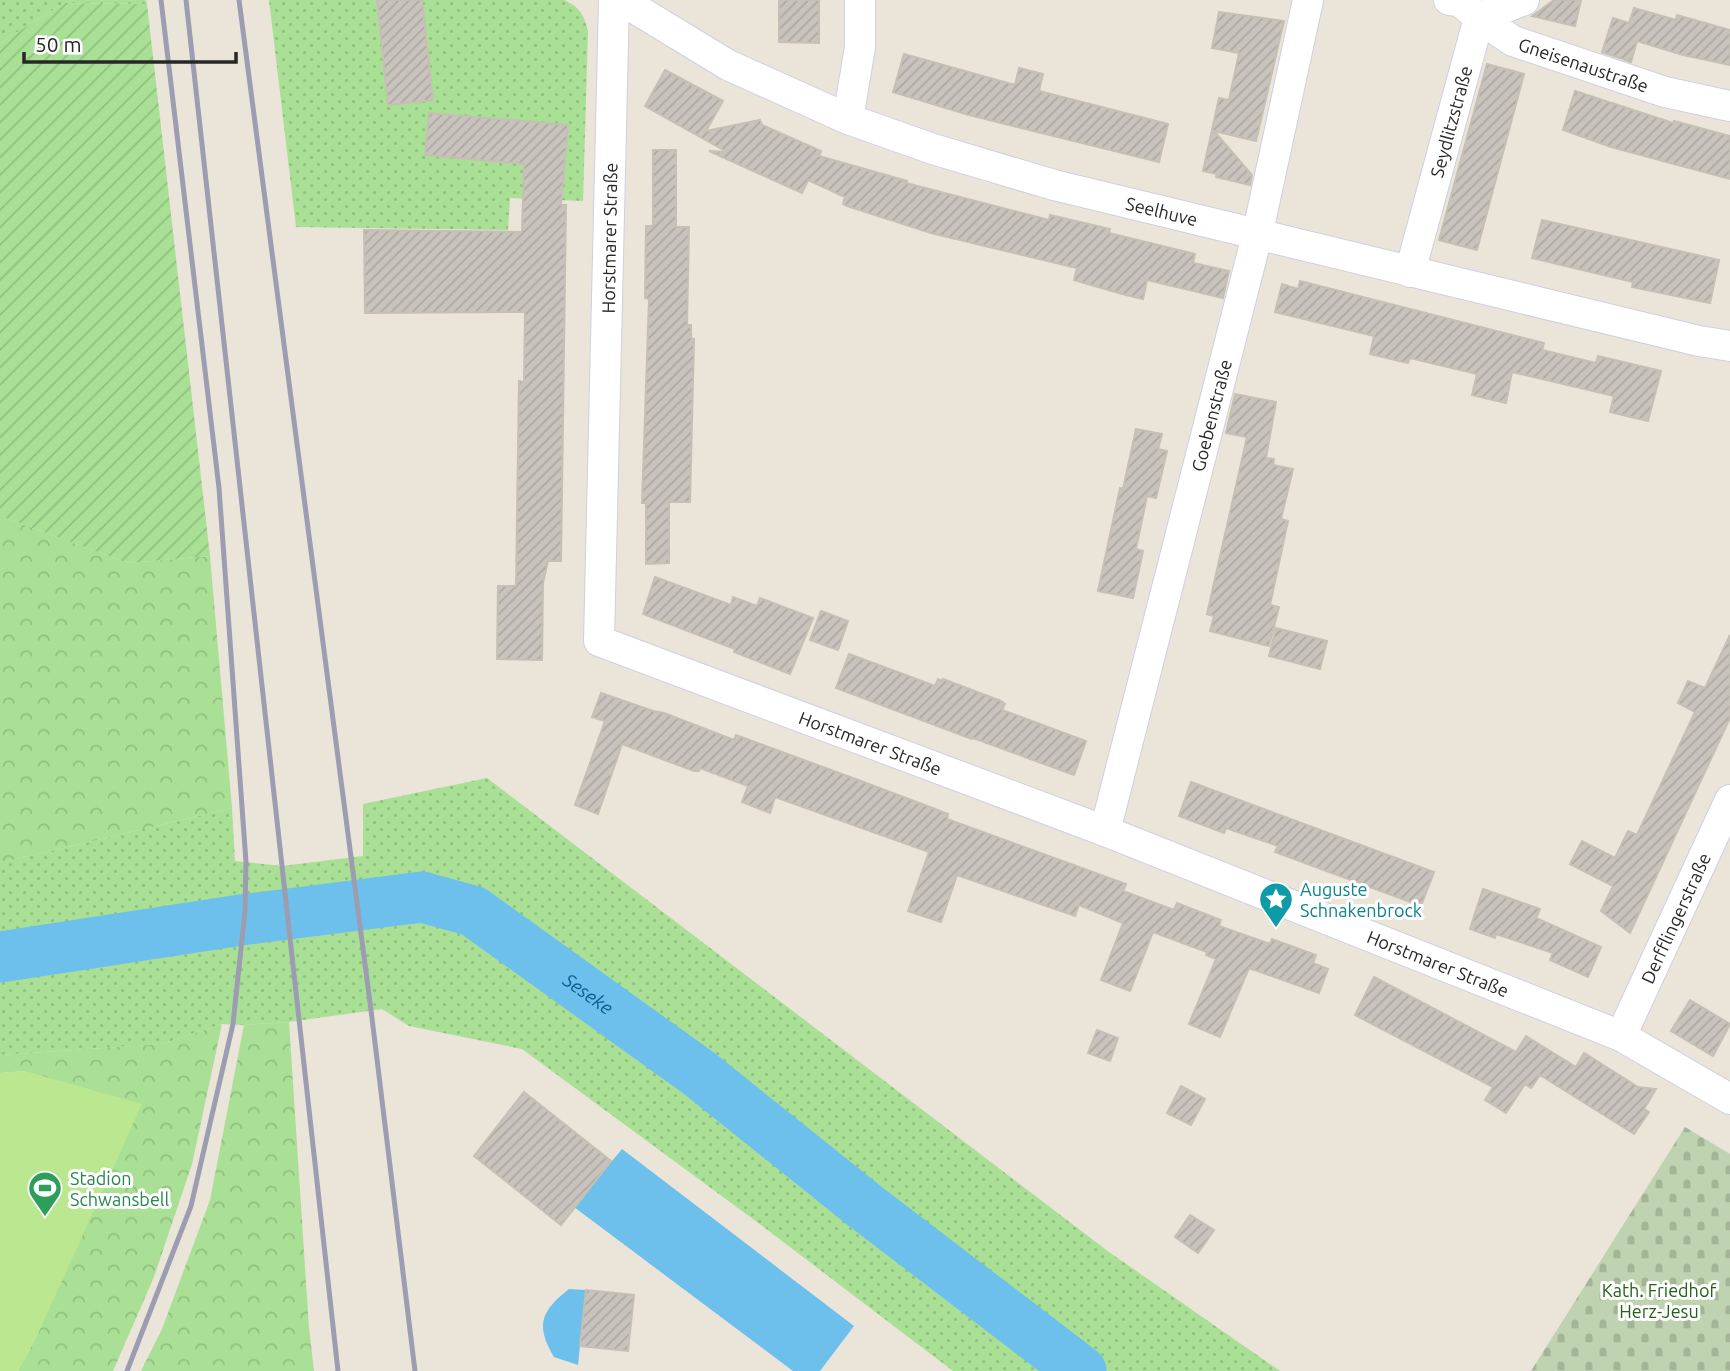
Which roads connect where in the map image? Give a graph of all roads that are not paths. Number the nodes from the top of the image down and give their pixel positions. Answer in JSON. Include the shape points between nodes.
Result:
{"nodes":[{"id":1,"x":614,"y":0,"type":"edge"},
{"id":2,"x":621,"y":0,"type":"edge"},
{"id":3,"x":860,"y":0,"type":"edge"},
{"id":4,"x":1308,"y":0,"type":"edge"},
{"id":5,"x":1449,"y":0,"type":"edge"},
{"id":6,"x":1524,"y":0,"type":"edge"},
{"id":7,"x":1479,"y":18,"type":"junction"},
{"id":8,"x":1730,"y":106,"type":"edge"},
{"id":9,"x":848,"y":119,"type":"junction"},
{"id":10,"x":1257,"y":236,"type":"junction"},
{"id":11,"x":1410,"y":272,"type":"junction"},
{"id":12,"x":1730,"y":346,"type":"edge"},
{"id":13,"x":1730,"y":800,"type":"edge"},
{"id":14,"x":1105,"y":831,"type":"junction"},
{"id":15,"x":1621,"y":1036,"type":"junction"},
{"id":16,"x":1730,"y":1099,"type":"edge"}],
"edges":[{"from":1,"to":14,"type":"street","name":"Horstmarer Straße","via":[[599,641]]},
{"from":2,"to":9,"type":"street","name":"Seelhuve","via":[[728,65]]},
{"from":3,"to":9,"type":"street","via":[[860,47]]},
{"from":4,"to":10,"type":"street","name":"Goebenstraße"},
{"from":5,"to":7,"type":"street","name":"Gneisenaustraße","via":[[1460,1]]},
{"from":6,"to":7,"type":"street"},
{"from":7,"to":8,"type":"street","name":"Gneisenaustraße","via":[[1513,41],[1665,92]]},
{"from":7,"to":11,"type":"street","name":"Seydlitzstraße"},
{"from":9,"to":10,"type":"street","name":"Seelhuve","via":[[1054,186]]},
{"from":10,"to":11,"type":"street","name":"Seelhuve"},
{"from":10,"to":14,"type":"street","name":"Goebenstraße"},
{"from":11,"to":12,"type":"street","name":"Seelhuve"},
{"from":13,"to":15,"type":"street","name":"Derfflingerstraße"},
{"from":14,"to":15,"type":"street","name":"Horstmarer Straße"},
{"from":15,"to":16,"type":"street","name":"Horstmarer Straße"}]}
